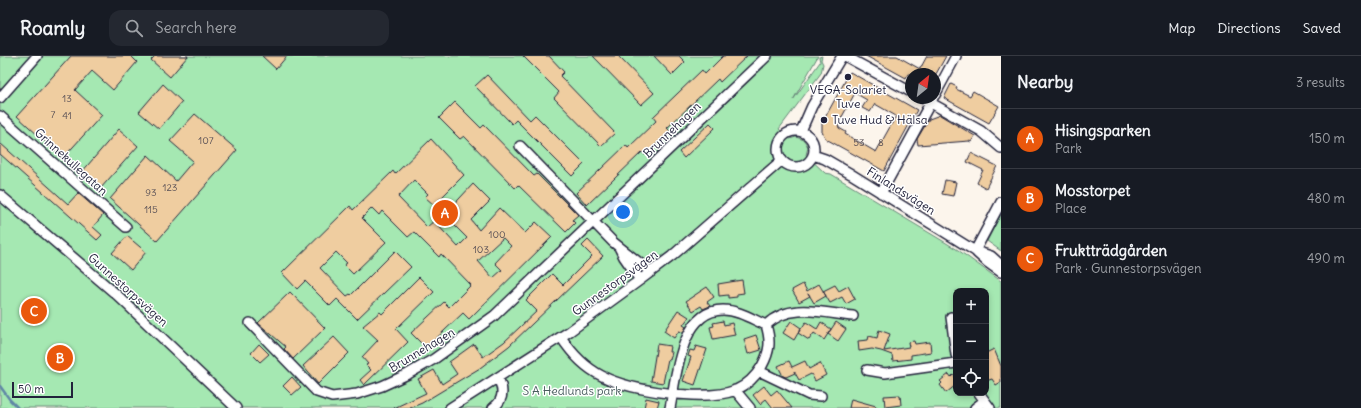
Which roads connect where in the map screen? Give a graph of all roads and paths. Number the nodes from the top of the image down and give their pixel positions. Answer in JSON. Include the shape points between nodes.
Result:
{"nodes":[{"id":1,"x":37,"y":56,"type":"edge"},
{"id":2,"x":767,"y":56,"type":"edge"},
{"id":3,"x":844,"y":56,"type":"edge"},
{"id":4,"x":956,"y":56,"type":"edge"},
{"id":5,"x":941,"y":84,"type":"edge"},
{"id":6,"x":905,"y":89,"type":"edge"},
{"id":7,"x":0,"y":98,"type":"edge"},
{"id":8,"x":930,"y":104,"type":"edge"},
{"id":9,"x":940,"y":104,"type":"edge"},
{"id":10,"x":0,"y":116,"type":"edge"},
{"id":11,"x":801,"y":131,"type":"junction"},
{"id":12,"x":520,"y":146,"type":"dead end"},
{"id":13,"x":1001,"y":148,"type":"edge"},
{"id":14,"x":813,"y":155,"type":"junction"},
{"id":15,"x":782,"y":160,"type":"junction"},
{"id":16,"x":881,"y":192,"type":"junction"},
{"id":17,"x":0,"y":195,"type":"edge"},
{"id":18,"x":1001,"y":202,"type":"edge"},
{"id":19,"x":594,"y":222,"type":"junction"},
{"id":20,"x":126,"y":227,"type":"dead end"},
{"id":21,"x":619,"y":247,"type":"junction"},
{"id":22,"x":975,"y":250,"type":"junction"},
{"id":23,"x":1001,"y":264,"type":"edge"},
{"id":24,"x":651,"y":272,"type":"junction"},
{"id":25,"x":1001,"y":272,"type":"edge"},
{"id":26,"x":640,"y":280,"type":"junction"},
{"id":27,"x":853,"y":316,"type":"dead end"},
{"id":28,"x":951,"y":317,"type":"dead end"},
{"id":29,"x":250,"y":323,"type":"dead end"},
{"id":30,"x":766,"y":325,"type":"junction"},
{"id":31,"x":953,"y":332,"type":"edge"},
{"id":32,"x":561,"y":337,"type":"junction"},
{"id":33,"x":953,"y":363,"type":"edge"},
{"id":34,"x":867,"y":370,"type":"dead end"},
{"id":35,"x":759,"y":371,"type":"junction"},
{"id":36,"x":498,"y":378,"type":"junction"},
{"id":37,"x":736,"y":390,"type":"junction"},
{"id":38,"x":673,"y":393,"type":"junction"},
{"id":39,"x":820,"y":396,"type":"dead end"},
{"id":40,"x":984,"y":401,"type":"edge"},
{"id":41,"x":236,"y":408,"type":"edge"},
{"id":42,"x":450,"y":408,"type":"edge"},
{"id":43,"x":493,"y":408,"type":"edge"},
{"id":44,"x":670,"y":408,"type":"edge"},
{"id":45,"x":750,"y":408,"type":"edge"},
{"id":46,"x":975,"y":408,"type":"edge"}],
"edges":[{"from":1,"to":7,"type":"street"},
{"from":2,"to":19,"type":"street","name":"Brunnehagen"},
{"from":3,"to":6,"type":"street"},
{"from":3,"to":11,"type":"street","via":[[812,106]]},
{"from":4,"to":5,"type":"street"},
{"from":8,"to":16,"type":"street"},
{"from":9,"to":13,"type":"street"},
{"from":10,"to":20,"type":"street","name":"Grinnekullegatan"},
{"from":11,"to":14,"type":"street","via":[[812,140]]},
{"from":11,"to":15,"type":"street","via":[[792,131],[782,137],[778,148]]},
{"from":12,"to":19,"type":"street"},
{"from":14,"to":15,"type":"street","via":[[809,162],[798,167]]},
{"from":14,"to":16,"type":"street","name":"Finlandsvägen","via":[[825,159]]},
{"from":15,"to":24,"type":"street","name":"Gunnestorpsvägen"},
{"from":16,"to":22,"type":"street","name":"Finlandsvägen"},
{"from":17,"to":41,"type":"street","name":"Gunnestorpsvägen","via":[[117,295]]},
{"from":18,"to":22,"type":"street"},
{"from":19,"to":21,"type":"street"},
{"from":19,"to":29,"type":"street","name":"Brunnehagen","via":[[494,316],[434,359],[408,374],[363,392],[332,397],[317,392]]},
{"from":21,"to":24,"type":"street"},
{"from":21,"to":26,"type":"street"},
{"from":22,"to":23,"type":"street","name":"Finlandsvägen","via":[[991,256]]},
{"from":22,"to":25,"type":"street","name":"Finlandsvägen"},
{"from":24,"to":26,"type":"street","name":"Gunnestorpsvägen"},
{"from":26,"to":32,"type":"street","name":"Gunnestorpsvägen"},
{"from":27,"to":30,"type":"street","via":[[795,310],[774,317]]},
{"from":28,"to":31,"type":"street"},
{"from":30,"to":35,"type":"street","via":[[770,347]]},
{"from":30,"to":38,"type":"street","via":[[742,314],[723,310],[702,318],[682,346]]},
{"from":32,"to":36,"type":"street","name":"Gunnestorpsvägen"},
{"from":32,"to":38,"type":"street","via":[[583,364],[602,376],[626,386]]},
{"from":33,"to":34,"type":"street","via":[[885,373]]},
{"from":35,"to":37,"type":"street"},
{"from":35,"to":39,"type":"street","via":[[809,396]]},
{"from":36,"to":42,"type":"street","name":"Gunnestorpsvägen"},
{"from":36,"to":43,"type":"street","via":[[503,392],[500,402]]},
{"from":37,"to":38,"type":"street","via":[[708,394]]},
{"from":37,"to":45,"type":"street"},
{"from":38,"to":44,"type":"street"},
{"from":40,"to":46,"type":"street"}]}
